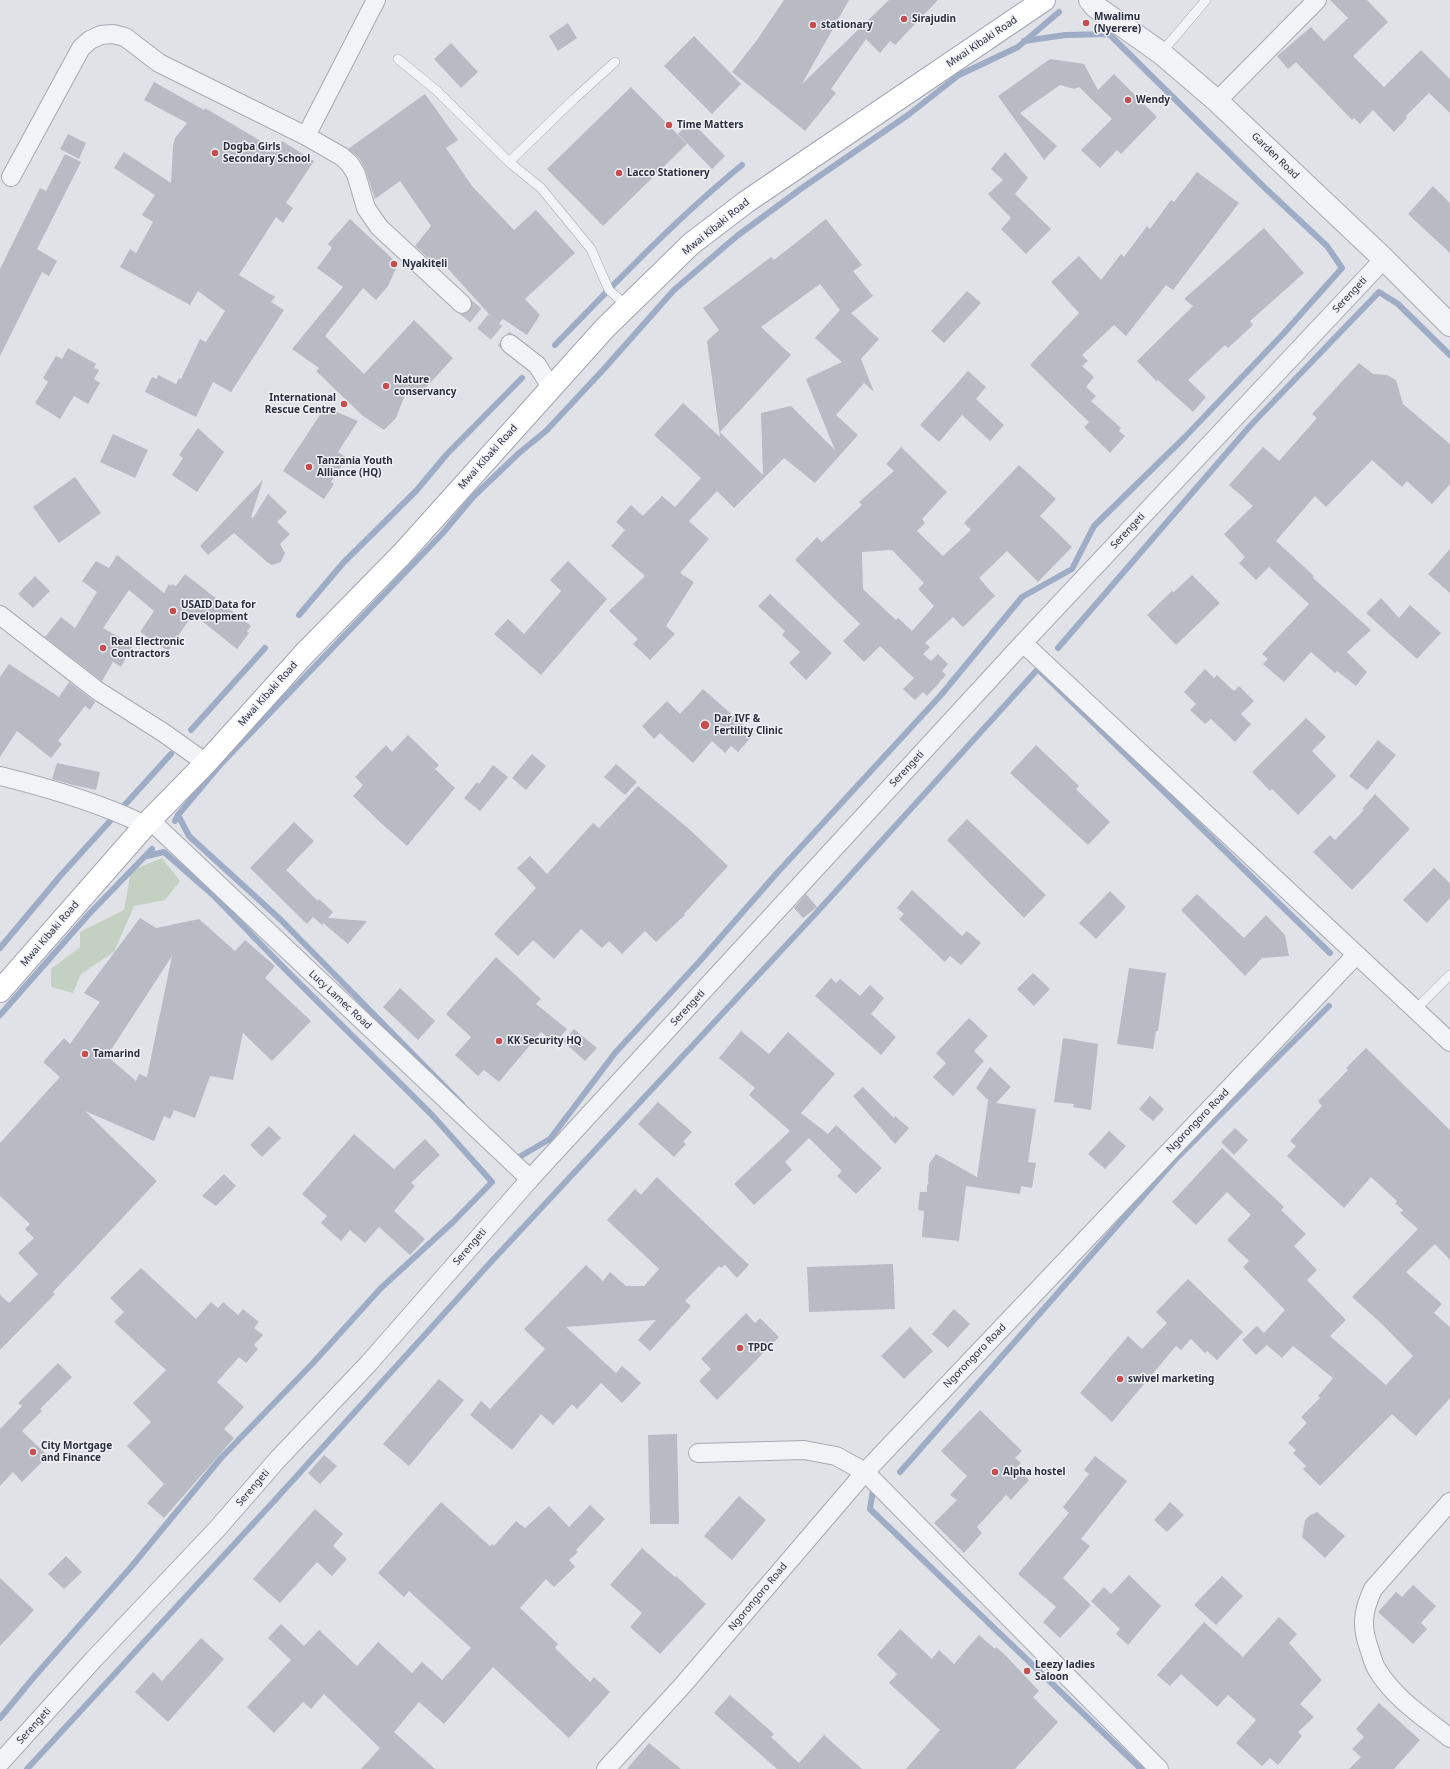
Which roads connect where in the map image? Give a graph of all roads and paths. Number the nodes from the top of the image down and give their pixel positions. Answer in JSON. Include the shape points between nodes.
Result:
{"nodes":[{"id":1,"x":376,"y":0,"type":"edge"},
{"id":2,"x":1044,"y":0,"type":"edge"},
{"id":3,"x":1090,"y":0,"type":"edge"},
{"id":4,"x":1206,"y":0,"type":"edge"},
{"id":5,"x":1317,"y":0,"type":"edge"},
{"id":6,"x":1161,"y":53,"type":"junction"},
{"id":7,"x":398,"y":59,"type":"dead end"},
{"id":8,"x":615,"y":62,"type":"dead end"},
{"id":9,"x":1217,"y":101,"type":"junction"},
{"id":10,"x":306,"y":136,"type":"junction"},
{"id":11,"x":509,"y":162,"type":"junction"},
{"id":12,"x":11,"y":177,"type":"dead end"},
{"id":13,"x":1384,"y":259,"type":"junction"},
{"id":14,"x":462,"y":304,"type":"tunnel mouth"},
{"id":15,"x":627,"y":306,"type":"junction"},
{"id":16,"x":1450,"y":325,"type":"edge"},
{"id":17,"x":510,"y":344,"type":"tunnel mouth"},
{"id":18,"x":551,"y":387,"type":"junction"},
{"id":19,"x":0,"y":616,"type":"edge"},
{"id":20,"x":1023,"y":643,"type":"junction"},
{"id":21,"x":206,"y":763,"type":"junction"},
{"id":22,"x":0,"y":776,"type":"edge"},
{"id":23,"x":148,"y":822,"type":"junction"},
{"id":24,"x":1356,"y":955,"type":"junction"},
{"id":25,"x":1450,"y":975,"type":"edge"},
{"id":26,"x":0,"y":990,"type":"edge"},
{"id":27,"x":1415,"y":1010,"type":"junction"},
{"id":28,"x":1450,"y":1042,"type":"edge"},
{"id":29,"x":530,"y":1179,"type":"junction"},
{"id":30,"x":698,"y":1453,"type":"dead end"},
{"id":31,"x":865,"y":1472,"type":"junction"},
{"id":32,"x":1450,"y":1502,"type":"edge"},
{"id":33,"x":1450,"y":1738,"type":"edge"},
{"id":34,"x":0,"y":1763,"type":"edge"},
{"id":35,"x":606,"y":1769,"type":"edge"},
{"id":36,"x":1159,"y":1769,"type":"edge"}],
"edges":[{"from":1,"to":10,"type":"street"},
{"from":2,"to":15,"type":"main road","name":"Mwai Kibaki Road","via":[[746,202],[691,244]]},
{"from":3,"to":6,"type":"street","name":"Garden Road","via":[[1096,7]]},
{"from":4,"to":6,"type":"lane"},
{"from":5,"to":9,"type":"street"},
{"from":6,"to":9,"type":"street","name":"Garden Road"},
{"from":7,"to":11,"type":"lane","via":[[436,90]]},
{"from":8,"to":11,"type":"lane"},
{"from":9,"to":13,"type":"street","name":"Garden Road"},
{"from":10,"to":12,"type":"street","via":[[159,62],[125,37],[101,35],[81,48]]},
{"from":10,"to":14,"type":"street","via":[[350,164],[356,174],[366,208],[379,228]]},
{"from":11,"to":15,"type":"lane","via":[[541,188],[578,233],[591,250],[609,290]]},
{"from":13,"to":16,"type":"street","name":"Garden Road"},
{"from":13,"to":20,"type":"street","name":"Serengeti"},
{"from":15,"to":18,"type":"main road","name":"Mwai Kibaki Road"},
{"from":17,"to":18,"type":"street","via":[[537,365]]},
{"from":18,"to":21,"type":"main road","name":"Mwai Kibaki Road","via":[[402,554],[304,654]]},
{"from":19,"to":21,"type":"street","via":[[98,691]]},
{"from":20,"to":24,"type":"street"},
{"from":20,"to":29,"type":"street","name":"Serengeti"},
{"from":21,"to":23,"type":"main road","name":"Mwai Kibaki Road"},
{"from":22,"to":23,"type":"street","name":"Lucy Lamec Road"},
{"from":23,"to":26,"type":"main road","name":"Mwai Kibaki Road"},
{"from":23,"to":29,"type":"street","name":"Lucy Lamec Road"},
{"from":24,"to":27,"type":"street"},
{"from":24,"to":31,"type":"street","name":"Ngorongoro Road"},
{"from":25,"to":27,"type":"lane"},
{"from":27,"to":28,"type":"street"},
{"from":29,"to":34,"type":"street","name":"Serengeti","via":[[369,1363]]},
{"from":30,"to":31,"type":"street","via":[[804,1450],[836,1456]]},
{"from":31,"to":35,"type":"street","name":"Ngorongoro Road","via":[[683,1686]]},
{"from":31,"to":36,"type":"street"},
{"from":32,"to":33,"type":"street","via":[[1373,1589],[1365,1605],[1363,1622],[1366,1640],[1377,1671],[1398,1697]]}]}
